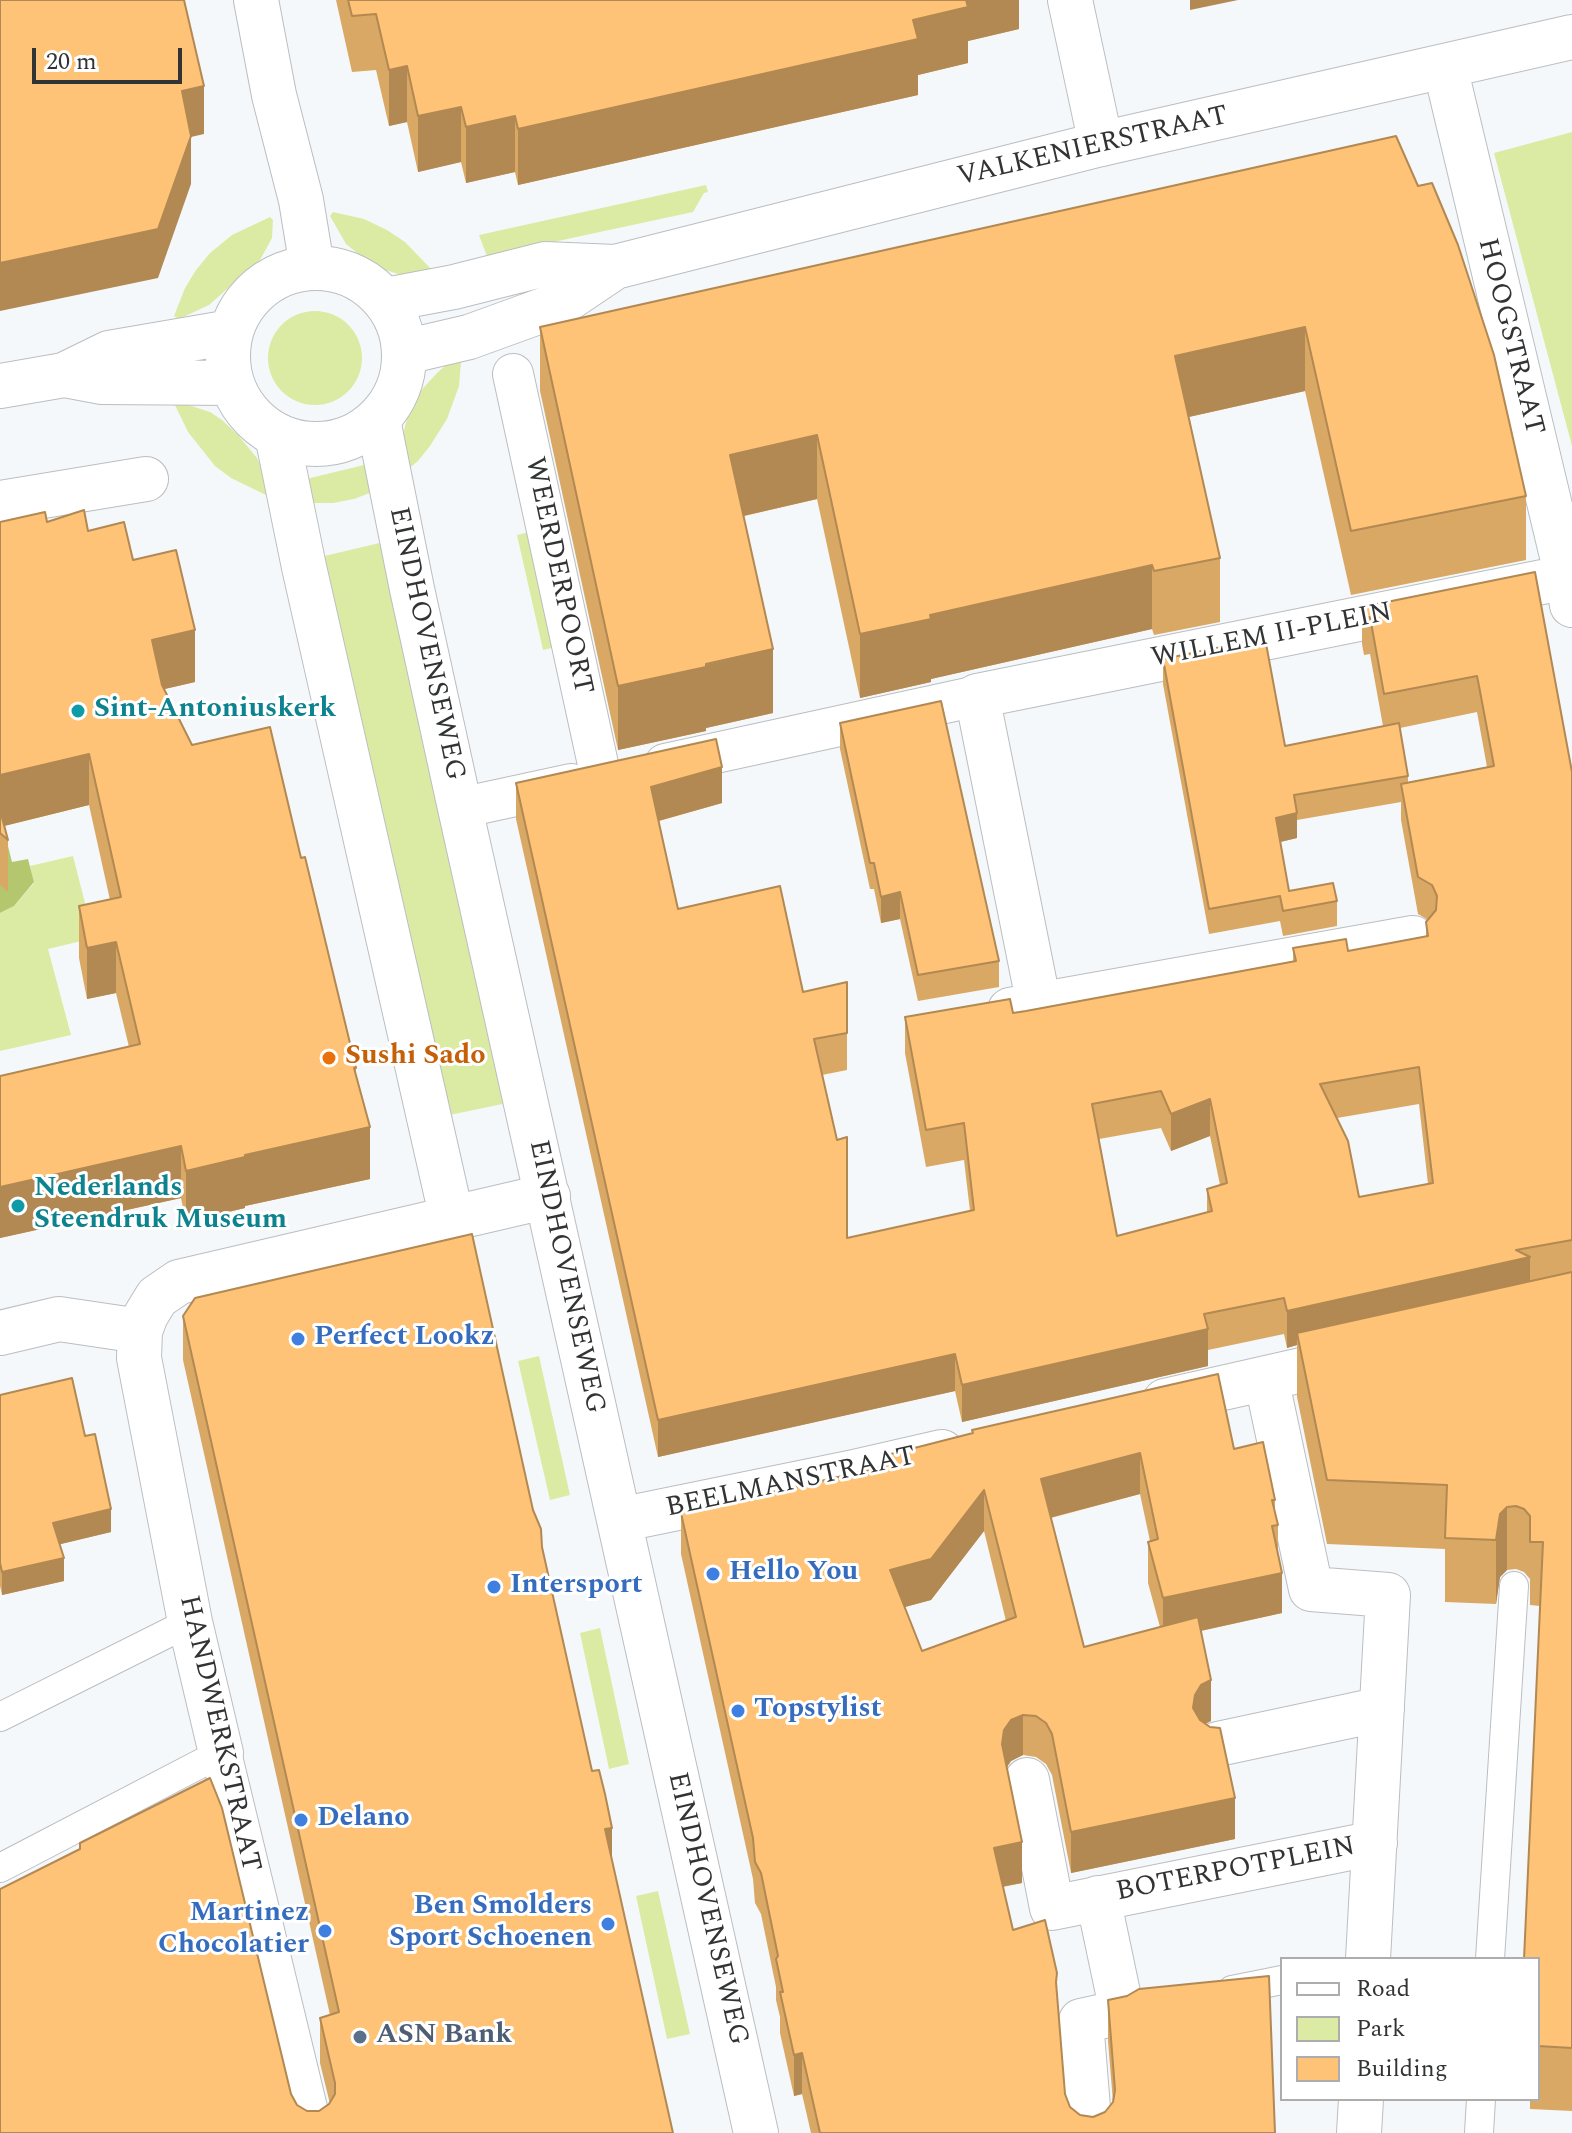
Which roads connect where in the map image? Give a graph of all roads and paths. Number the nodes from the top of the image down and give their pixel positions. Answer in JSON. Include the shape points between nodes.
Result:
{"nodes":[{"id":1,"x":256,"y":0,"type":"edge"},
{"id":2,"x":1070,"y":0,"type":"edge"},
{"id":3,"x":1572,"y":37,"type":"edge"},
{"id":4,"x":1445,"y":67,"type":"junction"},
{"id":5,"x":1101,"y":144,"type":"junction"},
{"id":6,"x":312,"y":267,"type":"junction"},
{"id":7,"x":615,"y":267,"type":"junction"},
{"id":8,"x":385,"y":300,"type":"junction"},
{"id":9,"x":231,"y":332,"type":"junction"},
{"id":10,"x":405,"y":352,"type":"junction"},
{"id":11,"x":513,"y":374,"type":"dead end"},
{"id":12,"x":64,"y":375,"type":"junction"},
{"id":13,"x":232,"y":383,"type":"junction"},
{"id":14,"x":0,"y":386,"type":"edge"},
{"id":15,"x":378,"y":420,"type":"junction"},
{"id":16,"x":277,"y":435,"type":"junction"},
{"id":17,"x":146,"y":479,"type":"dead end"},
{"id":18,"x":0,"y":503,"type":"edge"},
{"id":19,"x":1569,"y":592,"type":"edge"},
{"id":20,"x":977,"y":696,"type":"junction"},
{"id":21,"x":601,"y":778,"type":"junction"},
{"id":22,"x":460,"y":808,"type":"junction"},
{"id":23,"x":1413,"y":938,"type":"edge"},
{"id":24,"x":1039,"y":1005,"type":"junction"},
{"id":25,"x":965,"y":1019,"type":"edge"},
{"id":26,"x":548,"y":1196,"type":"junction"},
{"id":27,"x":452,"y":1219,"type":"junction"},
{"id":28,"x":140,"y":1331,"type":"junction"},
{"id":29,"x":0,"y":1333,"type":"edge"},
{"id":30,"x":1388,"y":1351,"type":"edge"},
{"id":31,"x":1266,"y":1378,"type":"junction"},
{"id":32,"x":1128,"y":1409,"type":"edge"},
{"id":33,"x":976,"y":1444,"type":"edge"},
{"id":34,"x":619,"y":1520,"type":"junction"},
{"id":35,"x":1514,"y":1586,"type":"dead end"},
{"id":36,"x":190,"y":1622,"type":"junction"},
{"id":37,"x":1382,"y":1709,"type":"junction"},
{"id":38,"x":0,"y":1717,"type":"edge"},
{"id":39,"x":1218,"y":1744,"type":"edge"},
{"id":40,"x":221,"y":1753,"type":"junction"},
{"id":41,"x":1027,"y":1780,"type":"dead end"},
{"id":42,"x":1375,"y":1843,"type":"junction"},
{"id":43,"x":0,"y":1868,"type":"edge"},
{"id":44,"x":1098,"y":1898,"type":"junction"},
{"id":45,"x":1368,"y":1957,"type":"edge"},
{"id":46,"x":1490,"y":1957,"type":"edge"},
{"id":47,"x":1280,"y":1980,"type":"edge"},
{"id":48,"x":1209,"y":1995,"type":"edge"},
{"id":49,"x":1361,"y":2101,"type":"edge"},
{"id":50,"x":1481,"y":2101,"type":"edge"},
{"id":51,"x":313,"y":2133,"type":"edge"},
{"id":52,"x":756,"y":2133,"type":"edge"},
{"id":53,"x":1090,"y":2133,"type":"edge"},
{"id":54,"x":1359,"y":2133,"type":"edge"},
{"id":55,"x":1479,"y":2133,"type":"edge"}],
"edges":[{"from":1,"to":6,"type":"street"},
{"from":2,"to":5,"type":"street"},
{"from":3,"to":4,"type":"street","name":"VALKENIERSTRAAT"},
{"from":4,"to":5,"type":"street","name":"VALKENIERSTRAAT"},
{"from":4,"to":19,"type":"street","name":"HOOGSTRAAT"},
{"from":5,"to":7,"type":"street","name":"VALKENIERSTRAAT"},
{"from":6,"to":8,"type":"street","via":[[365,282]]},
{"from":6,"to":9,"type":"street","via":[[285,273],[261,287],[242,307]]},
{"from":7,"to":8,"type":"street","name":"VALKENIERSTRAAT","via":[[545,264]]},
{"from":7,"to":10,"type":"street","name":"VALKENIERSTRAAT","via":[[560,304],[469,337]]},
{"from":8,"to":10,"type":"street","via":[[399,325]]},
{"from":9,"to":12,"type":"street","via":[[109,353]]},
{"from":9,"to":13,"type":"street","via":[[227,349]]},
{"from":10,"to":15,"type":"street","via":[[393,400]]},
{"from":11,"to":21,"type":"street","name":"WEERDERPOORT"},
{"from":12,"to":13,"type":"street","via":[[101,382]]},
{"from":12,"to":14,"type":"street"},
{"from":13,"to":16,"type":"street","via":[[248,414]]},
{"from":15,"to":16,"type":"street","via":[[356,435],[329,443],[302,443]]},
{"from":15,"to":22,"type":"street","name":"EINDHOVENSEWEG"},
{"from":16,"to":27,"type":"street"},
{"from":17,"to":18,"type":"street"},
{"from":19,"to":20,"type":"street","name":"WILLEM II-PLEIN"},
{"from":20,"to":21,"type":"street","name":"WILLEM II-PLEIN"},
{"from":20,"to":24,"type":"street"},
{"from":21,"to":22,"type":"street","name":"WILLEM II-PLEIN"},
{"from":22,"to":26,"type":"street","name":"EINDHOVENSEWEG"},
{"from":23,"to":24,"type":"street"},
{"from":24,"to":25,"type":"street"},
{"from":26,"to":27,"type":"street"},
{"from":26,"to":34,"type":"street","name":"EINDHOVENSEWEG"},
{"from":27,"to":28,"type":"street","via":[[179,1282],[157,1297]]},
{"from":28,"to":29,"type":"street","via":[[59,1319]]},
{"from":28,"to":36,"type":"street","name":"HANDWERKSTRAAT","via":[[139,1358]]},
{"from":30,"to":31,"type":"street"},
{"from":31,"to":32,"type":"street"},
{"from":31,"to":37,"type":"street","name":"BOTERPOTPLEIN","via":[[1311,1589],[1388,1595]]},
{"from":33,"to":34,"type":"street","name":"BEELMANSTRAAT"},
{"from":34,"to":52,"type":"street","name":"EINDHOVENSEWEG"},
{"from":35,"to":46,"type":"lane"},
{"from":36,"to":38,"type":"lane"},
{"from":36,"to":40,"type":"street","name":"HANDWERKSTRAAT"},
{"from":37,"to":39,"type":"street"},
{"from":37,"to":42,"type":"street","name":"BOTERPOTPLEIN"},
{"from":40,"to":43,"type":"lane"},
{"from":40,"to":51,"type":"street","name":"HANDWERKSTRAAT"},
{"from":41,"to":44,"type":"street","name":"BOTERPOTPLEIN","via":[[1052,1908]]},
{"from":42,"to":44,"type":"street","name":"BOTERPOTPLEIN"},
{"from":42,"to":45,"type":"street","name":"BOTERPOTPLEIN"},
{"from":44,"to":53,"type":"street","name":"BOTERPOTPLEIN","via":[[1136,2009],[1081,2021]]},
{"from":47,"to":48,"type":"lane"},
{"from":49,"to":54,"type":"street"},
{"from":50,"to":55,"type":"lane"}]}
